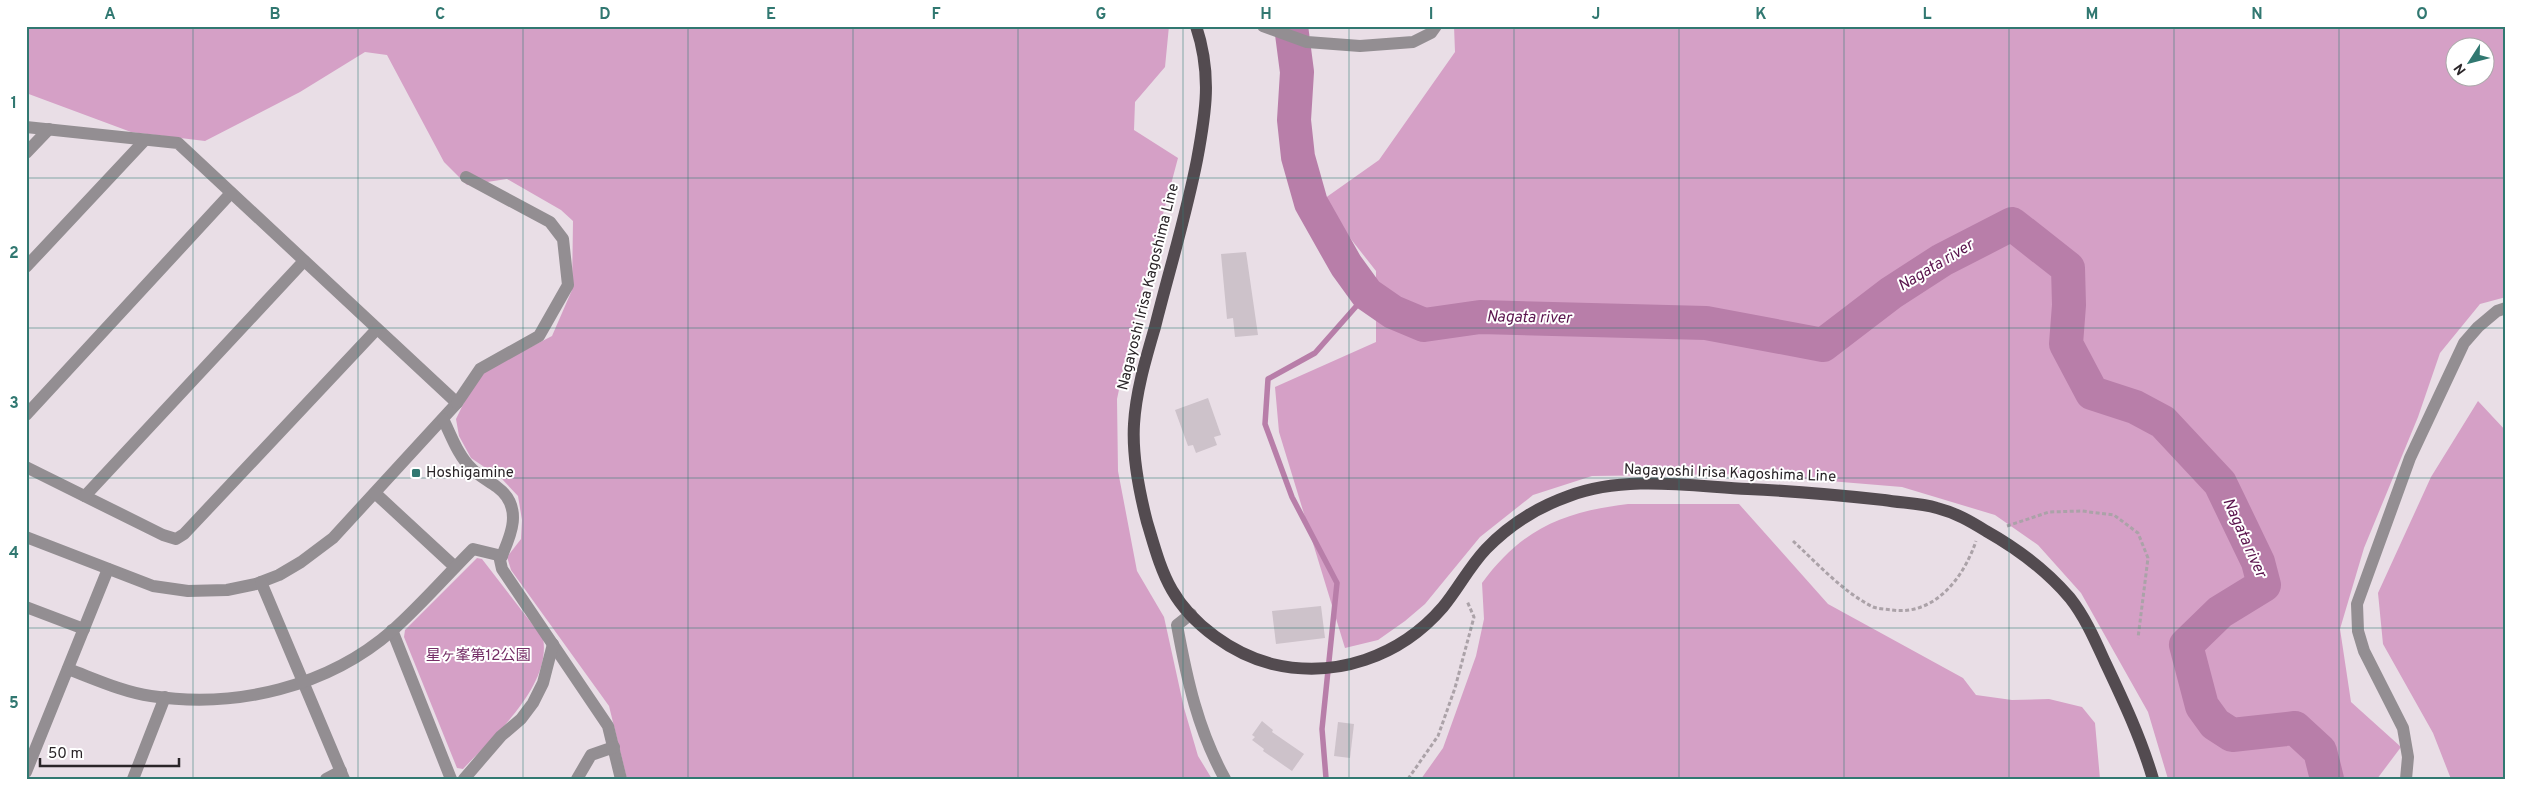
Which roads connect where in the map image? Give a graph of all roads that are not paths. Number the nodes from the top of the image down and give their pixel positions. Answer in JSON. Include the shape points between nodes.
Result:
{"nodes":[{"id":1,"x":1196,"y":26,"type":"edge"},
{"id":2,"x":1436,"y":26,"type":"edge"},
{"id":3,"x":1263,"y":27,"type":"edge"},
{"id":4,"x":26,"y":126,"type":"edge"},
{"id":5,"x":49,"y":129,"type":"junction"},
{"id":6,"x":145,"y":140,"type":"junction"},
{"id":7,"x":26,"y":153,"type":"edge"},
{"id":8,"x":466,"y":177,"type":"dead end"},
{"id":9,"x":231,"y":193,"type":"junction"},
{"id":10,"x":304,"y":261,"type":"junction"},
{"id":11,"x":26,"y":267,"type":"edge"},
{"id":12,"x":2506,"y":308,"type":"edge"},
{"id":13,"x":378,"y":329,"type":"junction"},
{"id":14,"x":457,"y":403,"type":"junction"},
{"id":15,"x":26,"y":415,"type":"edge"},
{"id":16,"x":443,"y":419,"type":"junction"},
{"id":17,"x":26,"y":467,"type":"edge"},
{"id":18,"x":375,"y":493,"type":"junction"},
{"id":19,"x":85,"y":496,"type":"junction"},
{"id":20,"x":26,"y":537,"type":"edge"},
{"id":21,"x":502,"y":556,"type":"junction"},
{"id":22,"x":455,"y":567,"type":"junction"},
{"id":23,"x":108,"y":569,"type":"junction"},
{"id":24,"x":261,"y":582,"type":"junction"},
{"id":25,"x":26,"y":607,"type":"edge"},
{"id":26,"x":1191,"y":614,"type":"junction"},
{"id":27,"x":84,"y":629,"type":"junction"},
{"id":28,"x":392,"y":630,"type":"junction"},
{"id":29,"x":553,"y":644,"type":"junction"},
{"id":30,"x":68,"y":669,"type":"junction"},
{"id":31,"x":304,"y":682,"type":"junction"},
{"id":32,"x":164,"y":697,"type":"junction"},
{"id":33,"x":614,"y":747,"type":"junction"},
{"id":34,"x":26,"y":772,"type":"edge"},
{"id":35,"x":343,"y":775,"type":"edge"},
{"id":36,"x":133,"y":779,"type":"edge"},
{"id":37,"x":326,"y":779,"type":"edge"},
{"id":38,"x":451,"y":779,"type":"edge"},
{"id":39,"x":464,"y":779,"type":"edge"},
{"id":40,"x":577,"y":779,"type":"edge"},
{"id":41,"x":621,"y":779,"type":"edge"},
{"id":42,"x":1225,"y":779,"type":"edge"},
{"id":43,"x":2153,"y":779,"type":"edge"},
{"id":44,"x":2406,"y":779,"type":"edge"}],
"edges":[{"from":1,"to":26,"type":"main road","name":"Nagayoshi Irisa Kagoshima Line","via":[[1203,48],[1206,108],[1190,193],[1139,383],[1134,424],[1136,465],[1152,540],[1173,592]]},
{"from":2,"to":3,"type":"street","via":[[1431,33],[1413,42],[1360,46],[1307,42]]},
{"from":4,"to":5,"type":"street"},
{"from":5,"to":6,"type":"street"},
{"from":5,"to":7,"type":"street"},
{"from":6,"to":9,"type":"street","via":[[178,143]]},
{"from":6,"to":11,"type":"street"},
{"from":8,"to":14,"type":"street","via":[[550,222],[563,239],[568,285],[539,336],[488,363],[473,377]]},
{"from":9,"to":10,"type":"street"},
{"from":9,"to":15,"type":"street"},
{"from":10,"to":13,"type":"street"},
{"from":10,"to":19,"type":"street"},
{"from":12,"to":44,"type":"street","via":[[2478,327],[2464,343],[2410,458],[2357,604],[2358,631],[2364,651],[2403,728],[2408,757]]},
{"from":13,"to":14,"type":"street"},
{"from":13,"to":19,"type":"street","via":[[176,539]]},
{"from":14,"to":16,"type":"street"},
{"from":16,"to":18,"type":"street"},
{"from":16,"to":21,"type":"street","via":[[472,470],[499,488],[510,501],[514,513],[512,535]]},
{"from":17,"to":19,"type":"street"},
{"from":18,"to":22,"type":"street"},
{"from":18,"to":24,"type":"street","via":[[333,538],[301,562]]},
{"from":20,"to":23,"type":"street"},
{"from":21,"to":22,"type":"street","via":[[473,549]]},
{"from":21,"to":29,"type":"street","via":[[502,568]]},
{"from":22,"to":28,"type":"street"},
{"from":23,"to":24,"type":"street","via":[[153,586],[188,591],[227,590]]},
{"from":23,"to":27,"type":"street"},
{"from":24,"to":31,"type":"street"},
{"from":25,"to":27,"type":"street"},
{"from":26,"to":42,"type":"street","via":[[1177,625],[1184,663],[1194,709],[1210,753]]},
{"from":26,"to":43,"type":"main road","name":"Nagayoshi Irisa Kagoshima Line","via":[[1206,630],[1231,647],[1265,662],[1286,667],[1330,669],[1381,654],[1404,642],[1444,605],[1481,554],[1497,538],[1525,516],[1568,496],[1601,487],[1633,484],[1816,492],[1934,506],[1967,518],[2014,546],[2070,598],[2084,619],[2136,726]]},
{"from":27,"to":30,"type":"street"},
{"from":28,"to":31,"type":"street","via":[[339,667]]},
{"from":28,"to":38,"type":"street"},
{"from":29,"to":33,"type":"street","via":[[608,726]]},
{"from":29,"to":39,"type":"street","via":[[543,683],[533,703]]},
{"from":30,"to":32,"type":"street","via":[[119,688]]},
{"from":30,"to":34,"type":"street"},
{"from":31,"to":32,"type":"street","via":[[268,693],[198,699]]},
{"from":31,"to":35,"type":"street"},
{"from":32,"to":36,"type":"street"},
{"from":33,"to":40,"type":"street","via":[[591,755]]},
{"from":33,"to":41,"type":"street"},
{"from":35,"to":37,"type":"street"}]}
